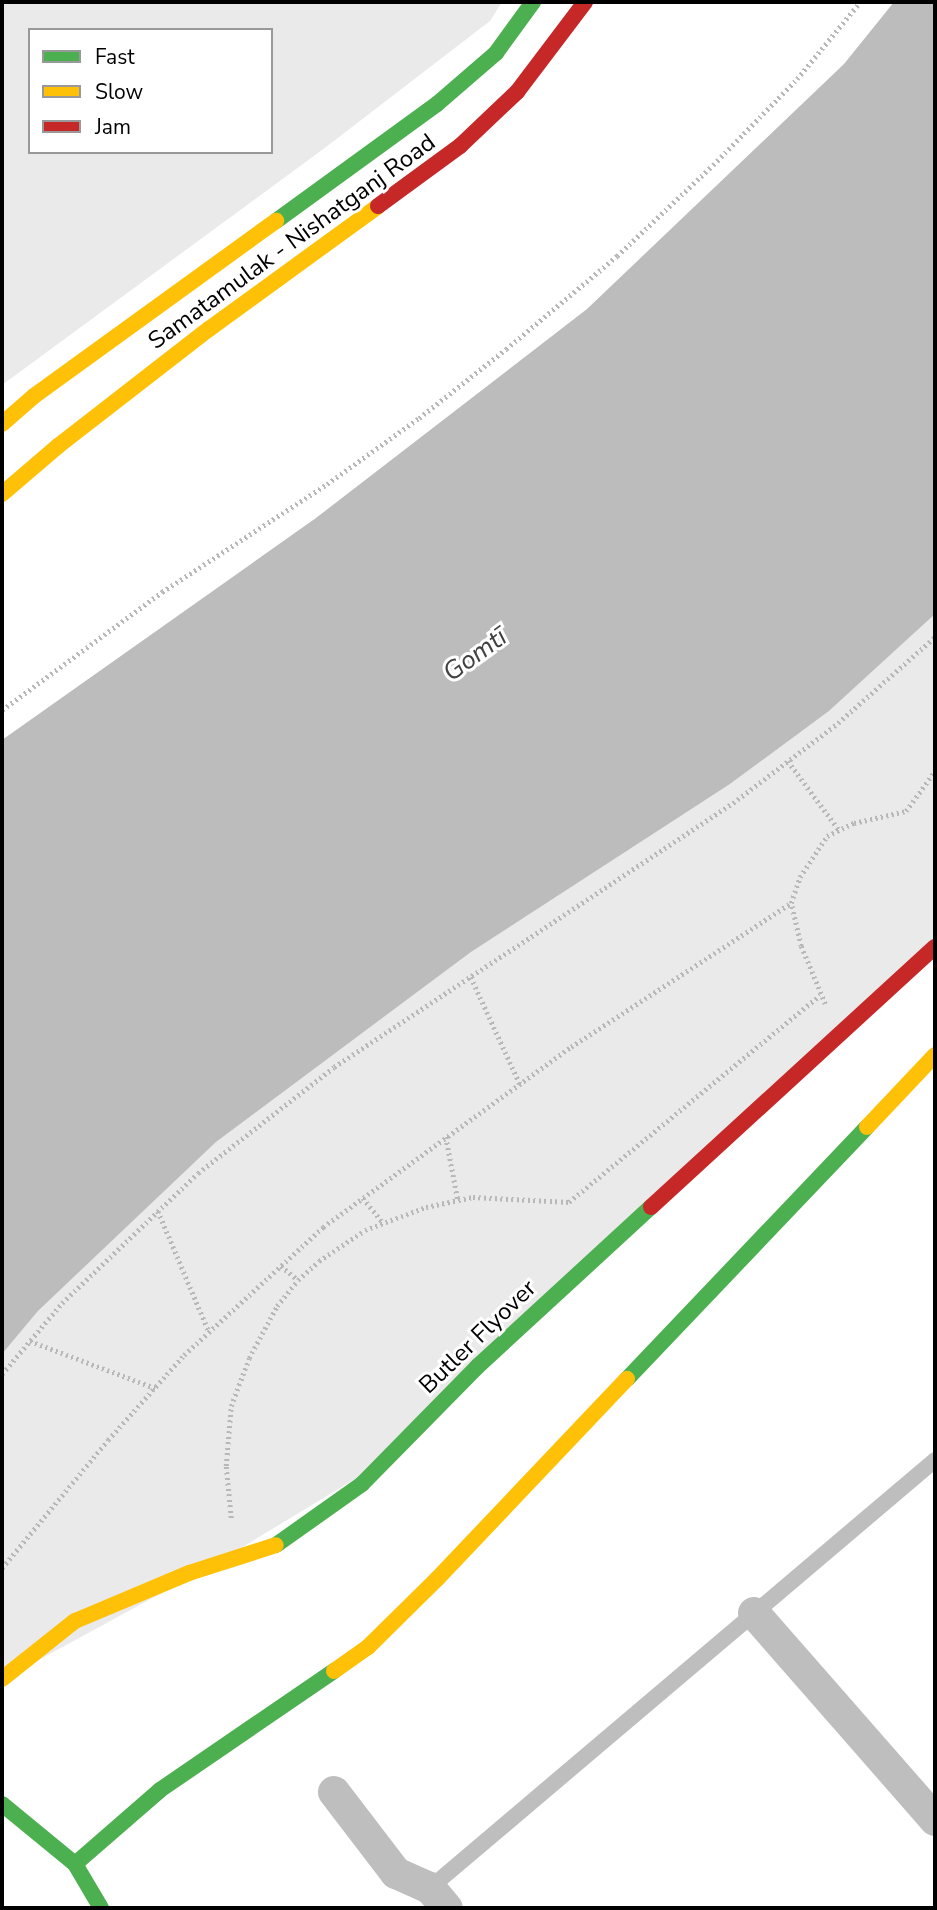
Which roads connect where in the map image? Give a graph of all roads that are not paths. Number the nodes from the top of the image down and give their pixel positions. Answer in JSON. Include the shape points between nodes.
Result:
{"nodes":[{"id":1,"x":533,"y":2,"type":"edge"},
{"id":2,"x":585,"y":2,"type":"edge"},
{"id":3,"x":2,"y":424,"type":"edge"},
{"id":4,"x":2,"y":494,"type":"edge"},
{"id":5,"x":935,"y":947,"type":"edge"},
{"id":6,"x":935,"y":1055,"type":"edge"},
{"id":7,"x":935,"y":1460,"type":"edge"},
{"id":8,"x":754,"y":1613,"type":"junction"},
{"id":9,"x":2,"y":1679,"type":"edge"},
{"id":10,"x":334,"y":1792,"type":"dead end"},
{"id":11,"x":2,"y":1804,"type":"edge"},
{"id":12,"x":935,"y":1820,"type":"edge"},
{"id":13,"x":75,"y":1864,"type":"junction"},
{"id":14,"x":438,"y":1898,"type":"edge"},
{"id":15,"x":101,"y":1908,"type":"edge"}],
"edges":[{"from":1,"to":3,"type":"main road","name":"Samatamulak - Nishatganj Road","via":[[496,53],[438,104],[34,396]]},
{"from":2,"to":4,"type":"main road","name":"Samatamulak - Nishatganj Road","via":[[517,92],[460,146],[209,329]]},
{"from":5,"to":9,"type":"main road","name":"Butler Flyover","via":[[478,1366],[362,1483],[274,1546],[189,1573],[75,1621]]},
{"from":6,"to":13,"type":"main road","via":[[368,1647],[160,1790]]},
{"from":7,"to":8,"type":"lane"},
{"from":8,"to":12,"type":"street"},
{"from":8,"to":14,"type":"lane"},
{"from":10,"to":14,"type":"street","via":[[396,1873]]},
{"from":11,"to":13,"type":"main road"},
{"from":13,"to":15,"type":"main road"}]}
